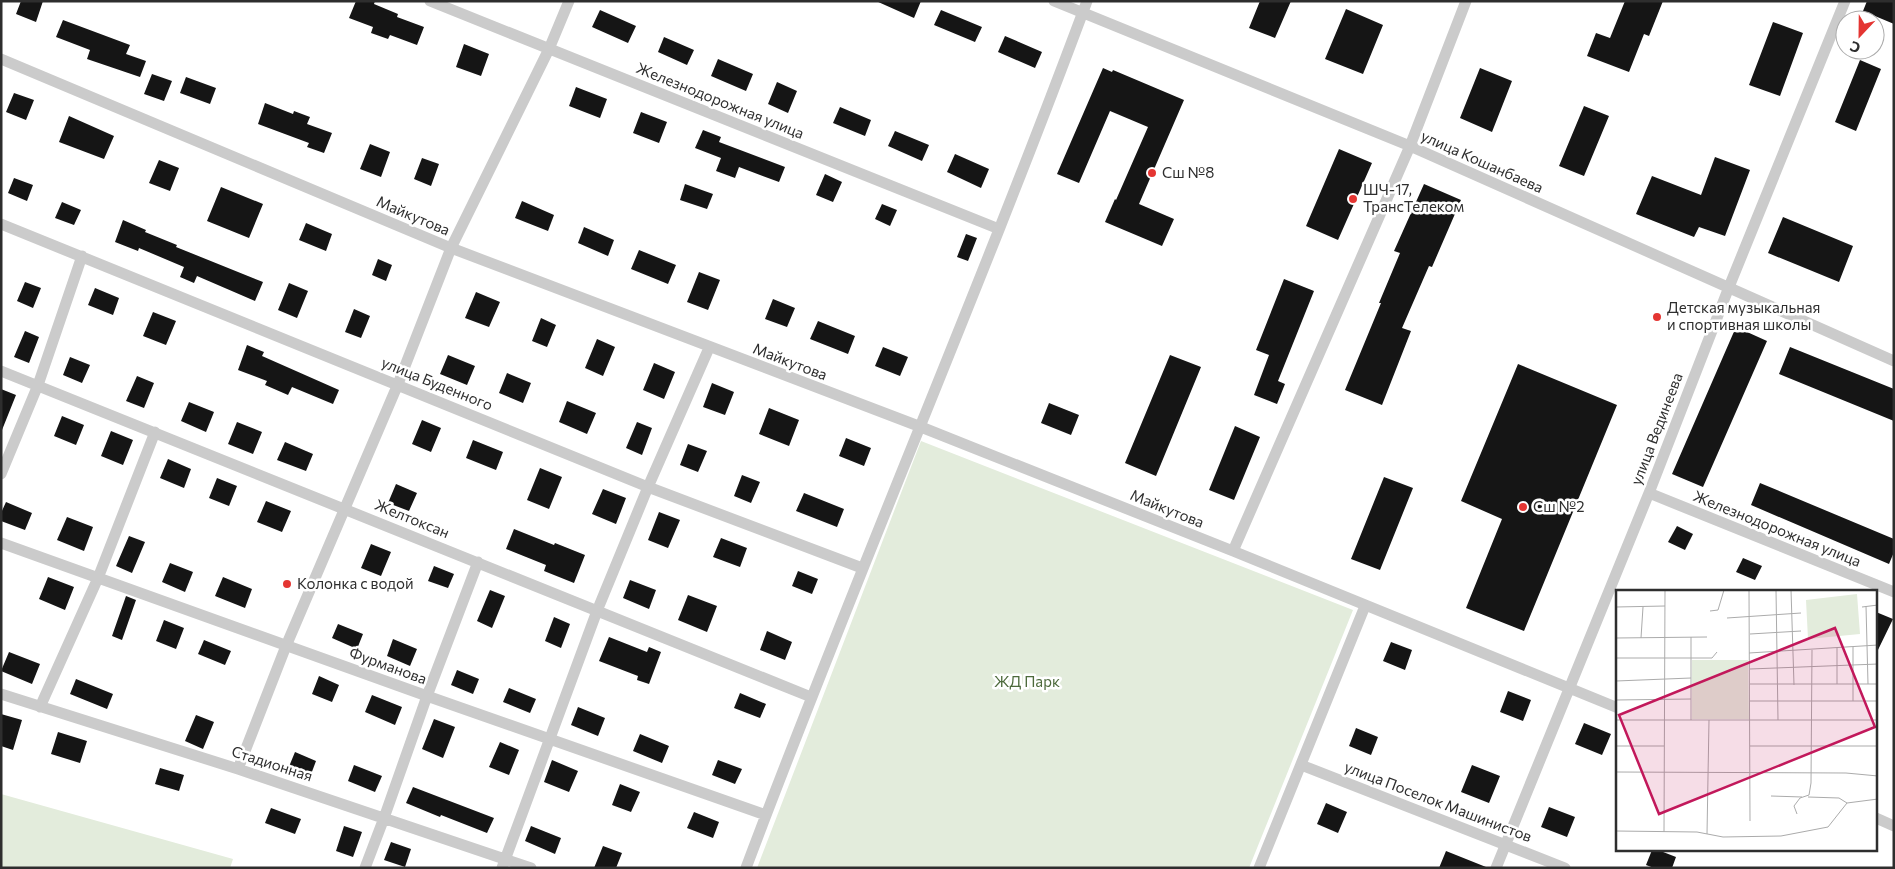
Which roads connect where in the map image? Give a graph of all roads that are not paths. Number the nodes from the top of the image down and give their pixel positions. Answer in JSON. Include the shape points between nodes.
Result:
{"nodes":[{"id":1,"x":430,"y":1,"type":"edge"},
{"id":2,"x":569,"y":1,"type":"edge"},
{"id":3,"x":1054,"y":1,"type":"edge"},
{"id":4,"x":1466,"y":1,"type":"edge"},
{"id":5,"x":1845,"y":1,"type":"edge"},
{"id":6,"x":1085,"y":7,"type":"edge"},
{"id":7,"x":549,"y":49,"type":"junction"},
{"id":8,"x":1,"y":59,"type":"edge"},
{"id":9,"x":1410,"y":146,"type":"junction"},
{"id":10,"x":1,"y":224,"type":"edge"},
{"id":11,"x":999,"y":229,"type":"junction"},
{"id":12,"x":451,"y":248,"type":"junction"},
{"id":13,"x":82,"y":256,"type":"junction"},
{"id":14,"x":1729,"y":287,"type":"junction"},
{"id":15,"x":709,"y":348,"type":"junction"},
{"id":16,"x":1894,"y":361,"type":"edge"},
{"id":17,"x":1,"y":371,"type":"edge"},
{"id":18,"x":398,"y":384,"type":"junction"},
{"id":19,"x":38,"y":385,"type":"junction"},
{"id":20,"x":921,"y":428,"type":"junction"},
{"id":21,"x":155,"y":432,"type":"junction"},
{"id":22,"x":1,"y":474,"type":"edge"},
{"id":23,"x":648,"y":487,"type":"junction"},
{"id":24,"x":1649,"y":493,"type":"junction"},
{"id":25,"x":344,"y":508,"type":"junction"},
{"id":26,"x":1,"y":543,"type":"edge"},
{"id":27,"x":1233,"y":552,"type":"junction"},
{"id":28,"x":478,"y":562,"type":"junction"},
{"id":29,"x":862,"y":568,"type":"junction"},
{"id":30,"x":98,"y":578,"type":"junction"},
{"id":31,"x":1894,"y":592,"type":"edge"},
{"id":32,"x":1365,"y":606,"type":"junction"},
{"id":33,"x":597,"y":611,"type":"junction"},
{"id":34,"x":286,"y":646,"type":"junction"},
{"id":35,"x":1570,"y":688,"type":"junction"},
{"id":36,"x":1,"y":694,"type":"edge"},
{"id":37,"x":427,"y":696,"type":"junction"},
{"id":38,"x":811,"y":697,"type":"junction"},
{"id":39,"x":40,"y":706,"type":"junction"},
{"id":40,"x":1616,"y":707,"type":"edge"},
{"id":41,"x":549,"y":738,"type":"junction"},
{"id":42,"x":1301,"y":765,"type":"junction"},
{"id":43,"x":238,"y":769,"type":"junction"},
{"id":44,"x":766,"y":815,"type":"junction"},
{"id":45,"x":384,"y":818,"type":"junction"},
{"id":46,"x":1878,"y":819,"type":"edge"},
{"id":47,"x":1894,"y":826,"type":"edge"},
{"id":48,"x":1505,"y":845,"type":"junction"},
{"id":49,"x":503,"y":863,"type":"edge"},
{"id":50,"x":365,"y":868,"type":"edge"},
{"id":51,"x":531,"y":868,"type":"edge"},
{"id":52,"x":746,"y":868,"type":"edge"},
{"id":53,"x":1259,"y":868,"type":"edge"},
{"id":54,"x":1496,"y":868,"type":"edge"},
{"id":55,"x":1565,"y":868,"type":"edge"}],
"edges":[{"from":1,"to":7,"type":"street","name":"Железнодорожная улица"},
{"from":2,"to":7,"type":"street"},
{"from":3,"to":6,"type":"street","name":"улица Кошанбаева"},
{"from":4,"to":9,"type":"street"},
{"from":5,"to":14,"type":"street","name":"улица Вединеева"},
{"from":6,"to":9,"type":"street","name":"улица Кошанбаева"},
{"from":6,"to":11,"type":"street"},
{"from":7,"to":11,"type":"street","name":"Железнодорожная улица"},
{"from":7,"to":12,"type":"street"},
{"from":8,"to":12,"type":"street","name":"Майкутова"},
{"from":9,"to":14,"type":"street","name":"улица Кошанбаева"},
{"from":9,"to":27,"type":"street"},
{"from":10,"to":13,"type":"street","name":"улица Буденного"},
{"from":11,"to":20,"type":"street"},
{"from":12,"to":15,"type":"street","name":"Майкутова"},
{"from":12,"to":18,"type":"street"},
{"from":13,"to":18,"type":"street","name":"улица Буденного"},
{"from":13,"to":19,"type":"street"},
{"from":14,"to":16,"type":"street","name":"улица Кошанбаева"},
{"from":14,"to":24,"type":"street","name":"улица Вединеева"},
{"from":15,"to":20,"type":"street","name":"Майкутова"},
{"from":15,"to":23,"type":"street"},
{"from":17,"to":19,"type":"street","name":"Желтоксан"},
{"from":18,"to":23,"type":"street","name":"улица Буденного"},
{"from":18,"to":25,"type":"street"},
{"from":19,"to":21,"type":"street","name":"Желтоксан"},
{"from":19,"to":22,"type":"street"},
{"from":20,"to":27,"type":"street","name":"Майкутова"},
{"from":20,"to":29,"type":"street"},
{"from":21,"to":25,"type":"street","name":"Желтоксан"},
{"from":21,"to":30,"type":"street"},
{"from":23,"to":29,"type":"street","name":"улица Буденного"},
{"from":23,"to":33,"type":"street"},
{"from":24,"to":31,"type":"street","name":"Железнодорожная улица"},
{"from":24,"to":35,"type":"street","name":"улица Вединеева"},
{"from":25,"to":28,"type":"street","name":"Желтоксан"},
{"from":25,"to":34,"type":"street"},
{"from":26,"to":30,"type":"street","name":"Фурманова"},
{"from":27,"to":32,"type":"street","name":"Майкутова"},
{"from":28,"to":33,"type":"street","name":"Желтоксан"},
{"from":28,"to":37,"type":"street"},
{"from":29,"to":38,"type":"street"},
{"from":30,"to":34,"type":"street","name":"Фурманова"},
{"from":30,"to":39,"type":"street"},
{"from":32,"to":35,"type":"street","name":"Майкутова"},
{"from":32,"to":42,"type":"street"},
{"from":33,"to":38,"type":"street","name":"Желтоксан"},
{"from":33,"to":41,"type":"street"},
{"from":34,"to":37,"type":"street","name":"Фурманова"},
{"from":34,"to":43,"type":"street"},
{"from":35,"to":40,"type":"street","name":"Майкутова"},
{"from":35,"to":48,"type":"street","name":"улица Вединеева"},
{"from":36,"to":39,"type":"street","name":"Стадионная"},
{"from":37,"to":41,"type":"street","name":"Фурманова"},
{"from":37,"to":45,"type":"street"},
{"from":38,"to":44,"type":"street"},
{"from":39,"to":43,"type":"street","name":"Стадионная"},
{"from":41,"to":44,"type":"street","name":"Фурманова"},
{"from":41,"to":49,"type":"street"},
{"from":42,"to":48,"type":"street","name":"улица Поселок Машинистов"},
{"from":42,"to":53,"type":"street"},
{"from":43,"to":45,"type":"street","name":"Стадионная"},
{"from":44,"to":52,"type":"street"},
{"from":45,"to":49,"type":"street","name":"Стадионная"},
{"from":45,"to":50,"type":"street"},
{"from":46,"to":47,"type":"street"},
{"from":48,"to":54,"type":"street","name":"улица Вединеева"},
{"from":48,"to":55,"type":"street","name":"улица Поселок Машинистов"},
{"from":49,"to":51,"type":"street","name":"Стадионная"}]}
